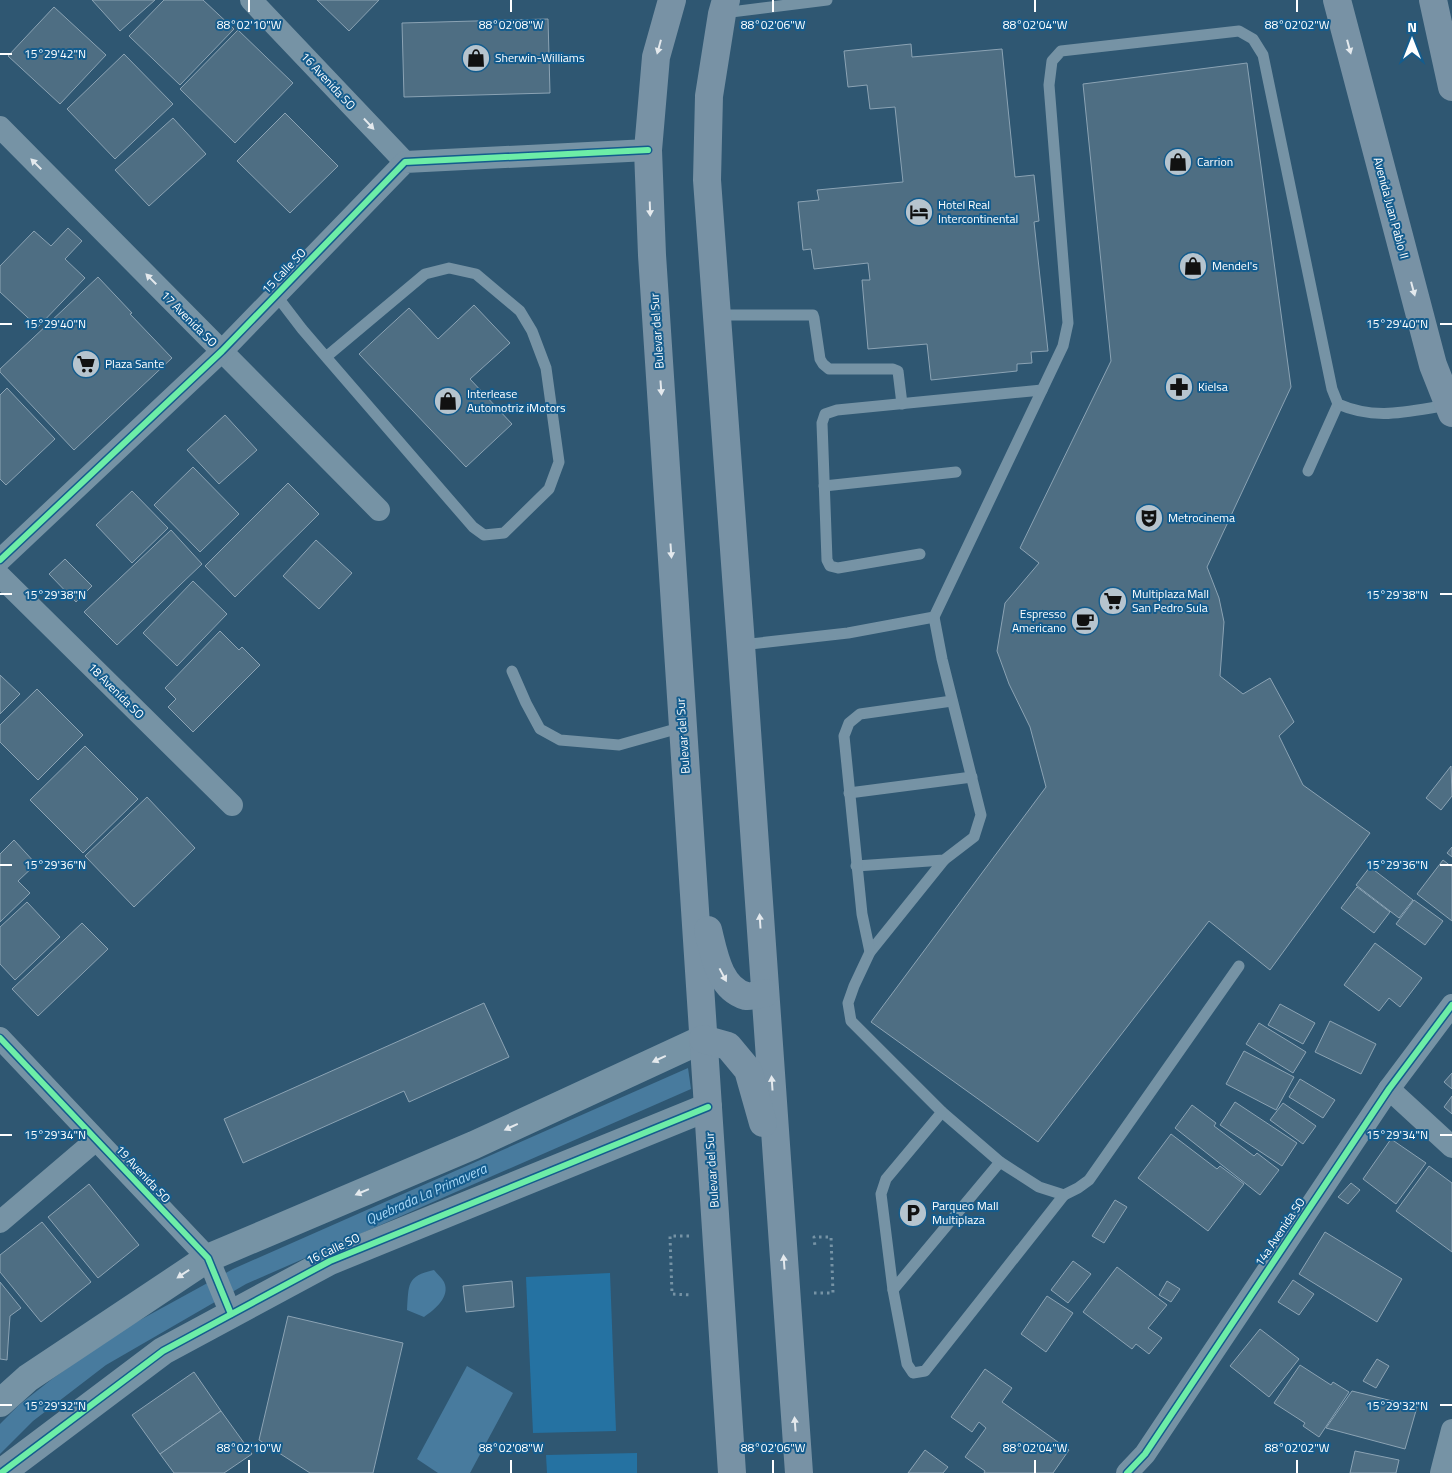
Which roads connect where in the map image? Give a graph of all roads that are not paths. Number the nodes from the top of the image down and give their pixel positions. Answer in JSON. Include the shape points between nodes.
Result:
{"nodes":[{"id":1,"x":251,"y":0,"type":"edge"},
{"id":2,"x":672,"y":0,"type":"edge"},
{"id":3,"x":826,"y":0,"type":"edge"},
{"id":4,"x":1337,"y":0,"type":"edge"},
{"id":5,"x":1433,"y":0,"type":"edge"},
{"id":6,"x":724,"y":7,"type":"edge"},
{"id":7,"x":1452,"y":87,"type":"edge"},
{"id":8,"x":0,"y":127,"type":"edge"},
{"id":9,"x":648,"y":150,"type":"junction"},
{"id":10,"x":405,"y":162,"type":"junction"},
{"id":11,"x":276,"y":295,"type":"junction"},
{"id":12,"x":717,"y":315,"type":"junction"},
{"id":13,"x":222,"y":351,"type":"junction"},
{"id":14,"x":326,"y":357,"type":"junction"},
{"id":15,"x":1042,"y":390,"type":"junction"},
{"id":16,"x":902,"y":404,"type":"junction"},
{"id":17,"x":1338,"y":404,"type":"junction"},
{"id":18,"x":1450,"y":409,"type":"edge"},
{"id":19,"x":1308,"y":471,"type":"dead end"},
{"id":20,"x":956,"y":472,"type":"dead end"},
{"id":21,"x":824,"y":486,"type":"junction"},
{"id":22,"x":379,"y":510,"type":"dead end"},
{"id":23,"x":920,"y":554,"type":"dead end"},
{"id":24,"x":0,"y":560,"type":"edge"},
{"id":25,"x":0,"y":576,"type":"edge"},
{"id":26,"x":934,"y":617,"type":"junction"},
{"id":27,"x":741,"y":645,"type":"junction"},
{"id":28,"x":512,"y":671,"type":"dead end"},
{"id":29,"x":952,"y":701,"type":"junction"},
{"id":30,"x":683,"y":727,"type":"junction"},
{"id":31,"x":972,"y":777,"type":"junction"},
{"id":32,"x":849,"y":793,"type":"junction"},
{"id":33,"x":232,"y":805,"type":"dead end"},
{"id":34,"x":944,"y":860,"type":"junction"},
{"id":35,"x":691,"y":861,"type":"junction"},
{"id":36,"x":856,"y":866,"type":"junction"},
{"id":37,"x":870,"y":952,"type":"junction"},
{"id":38,"x":1239,"y":966,"type":"dead end"},
{"id":39,"x":765,"y":993,"type":"junction"},
{"id":40,"x":1452,"y":1005,"type":"edge"},
{"id":41,"x":0,"y":1038,"type":"edge"},
{"id":42,"x":703,"y":1038,"type":"junction"},
{"id":43,"x":1389,"y":1089,"type":"junction"},
{"id":44,"x":708,"y":1107,"type":"junction"},
{"id":45,"x":942,"y":1112,"type":"junction"},
{"id":46,"x":96,"y":1140,"type":"junction"},
{"id":47,"x":1452,"y":1147,"type":"edge"},
{"id":48,"x":1000,"y":1162,"type":"junction"},
{"id":49,"x":778,"y":1177,"type":"junction"},
{"id":50,"x":1064,"y":1195,"type":"junction"},
{"id":51,"x":0,"y":1222,"type":"edge"},
{"id":52,"x":209,"y":1261,"type":"junction"},
{"id":53,"x":893,"y":1290,"type":"junction"},
{"id":54,"x":230,"y":1312,"type":"junction"},
{"id":55,"x":0,"y":1403,"type":"edge"},
{"id":56,"x":1452,"y":1430,"type":"edge"},
{"id":57,"x":1145,"y":1463,"type":"edge"},
{"id":58,"x":1,"y":1473,"type":"edge"},
{"id":59,"x":732,"y":1473,"type":"edge"},
{"id":60,"x":799,"y":1473,"type":"edge"},
{"id":61,"x":1127,"y":1473,"type":"edge"},
{"id":62,"x":1441,"y":1473,"type":"edge"}],
"edges":[{"from":1,"to":10,"type":"street","name":"16 Avenida SO","one_way":true},
{"from":2,"to":9,"type":"highway","name":"Bulevar del Sur","one_way":true,"via":[[656,57]]},
{"from":3,"to":6,"type":"lane"},
{"from":4,"to":18,"type":"highway","name":"Avenida Juan Pablo II","one_way":true,"via":[[1433,366]]},
{"from":5,"to":7,"type":"highway"},
{"from":6,"to":12,"type":"highway","via":[[709,96],[707,180]]},
{"from":13,"to":8,"type":"street","name":"17 Avenida SO","one_way":true},
{"from":9,"to":10,"type":"street"},
{"from":9,"to":30,"type":"highway","name":"Bulevar del Sur","one_way":true},
{"from":10,"to":11,"type":"street","name":"15 Calle SO"},
{"from":11,"to":13,"type":"street","name":"15 Calle SO"},
{"from":11,"to":14,"type":"lane"},
{"from":12,"to":16,"type":"lane","via":[[813,315],[822,364],[829,369],[898,371]]},
{"from":12,"to":27,"type":"highway"},
{"from":13,"to":22,"type":"street","name":"17 Avenida SO"},
{"from":13,"to":24,"type":"street","name":"15 Calle SO"},
{"from":14,"to":14,"type":"lane","via":[[425,274],[449,268],[476,274],[520,312],[532,331],[546,368],[559,462],[549,489],[504,533],[484,535],[473,527]]},
{"from":15,"to":16,"type":"lane"},
{"from":15,"to":17,"type":"lane","via":[[1063,346],[1068,323],[1048,85],[1052,61],[1061,51],[1239,31],[1253,39],[1263,56],[1332,389]]},
{"from":15,"to":26,"type":"lane"},
{"from":16,"to":21,"type":"lane","via":[[825,414],[822,423]]},
{"from":17,"to":18,"type":"lane","via":[[1350,410],[1382,415]]},
{"from":17,"to":19,"type":"lane"},
{"from":20,"to":21,"type":"lane"},
{"from":21,"to":23,"type":"lane","via":[[827,560],[830,566],[838,568]]},
{"from":25,"to":33,"type":"street","name":"18 Avenida SO"},
{"from":26,"to":27,"type":"lane","via":[[848,633]]},
{"from":26,"to":29,"type":"lane"},
{"from":39,"to":27,"type":"highway","one_way":true},
{"from":28,"to":30,"type":"lane","via":[[540,729],[560,740],[619,745]]},
{"from":29,"to":31,"type":"lane"},
{"from":29,"to":32,"type":"lane","via":[[860,714],[849,723],[844,736]]},
{"from":30,"to":35,"type":"highway","name":"Bulevar del Sur"},
{"from":31,"to":32,"type":"lane"},
{"from":31,"to":34,"type":"lane","via":[[981,815],[974,836]]},
{"from":32,"to":36,"type":"lane"},
{"from":34,"to":36,"type":"lane"},
{"from":34,"to":37,"type":"lane"},
{"from":35,"to":39,"type":"highway","one_way":true,"via":[[716,962],[729,986],[747,996]]},
{"from":35,"to":42,"type":"highway","name":"Bulevar del Sur"},
{"from":36,"to":37,"type":"lane"},
{"from":37,"to":45,"type":"lane","via":[[848,1004],[851,1022]]},
{"from":38,"to":50,"type":"lane","via":[[1089,1180]]},
{"from":49,"to":39,"type":"highway","one_way":true},
{"from":40,"to":43,"type":"street","name":"14a Avenida SO"},
{"from":41,"to":46,"type":"street","name":"19 Avenida SO"},
{"from":42,"to":44,"type":"highway","name":"Bulevar del Sur"},
{"from":42,"to":49,"type":"highway","via":[[728,1046],[748,1070]]},
{"from":42,"to":52,"type":"street","one_way":true,"via":[[474,1145]]},
{"from":43,"to":47,"type":"street"},
{"from":43,"to":57,"type":"street","name":"14a Avenida SO"},
{"from":44,"to":54,"type":"street","name":"16 Calle SO","via":[[330,1261]]},
{"from":44,"to":59,"type":"highway","name":"Bulevar del Sur"},
{"from":45,"to":48,"type":"lane"},
{"from":45,"to":53,"type":"lane","via":[[886,1179],[880,1194]]},
{"from":46,"to":51,"type":"street"},
{"from":46,"to":52,"type":"street","name":"19 Avenida SO"},
{"from":48,"to":50,"type":"lane","via":[[1039,1187]]},
{"from":48,"to":53,"type":"lane"},
{"from":60,"to":49,"type":"highway","one_way":true},
{"from":50,"to":53,"type":"lane","via":[[925,1371],[913,1373],[906,1364]]},
{"from":52,"to":54,"type":"street","name":"19 Avenida SO"},
{"from":52,"to":55,"type":"street","one_way":true,"via":[[28,1378]]},
{"from":54,"to":58,"type":"street","name":"16 Calle SO","via":[[163,1351]]},
{"from":56,"to":62,"type":"street"},
{"from":57,"to":61,"type":"street","name":"14a Avenida SO"}]}
